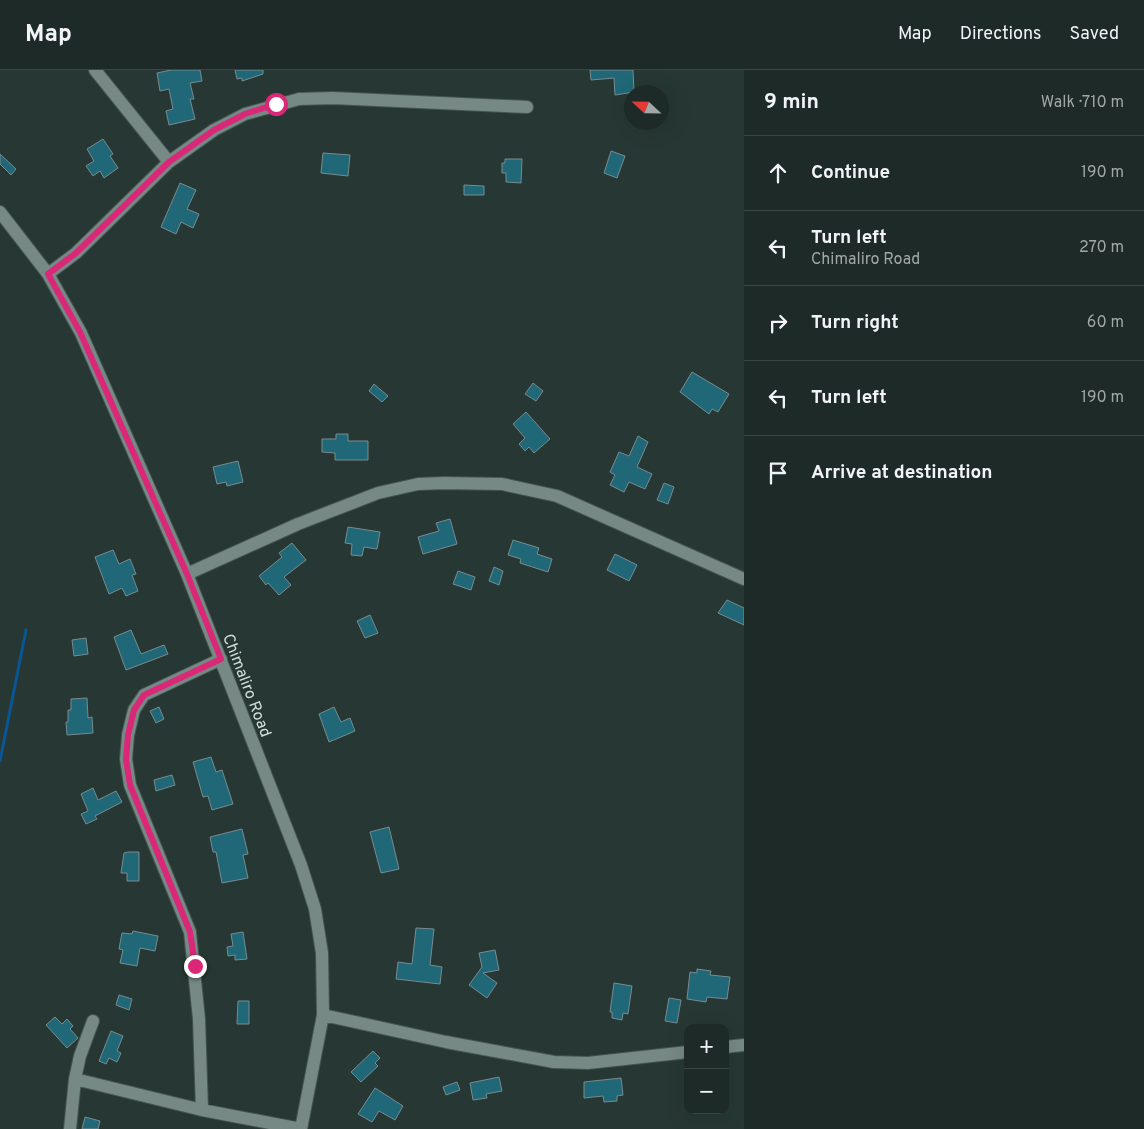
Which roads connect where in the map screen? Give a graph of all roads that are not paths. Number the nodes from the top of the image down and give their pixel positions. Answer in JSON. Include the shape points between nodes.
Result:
{"nodes":[{"id":1,"x":95,"y":70,"type":"edge"},
{"id":2,"x":527,"y":107,"type":"dead end"},
{"id":3,"x":169,"y":162,"type":"junction"},
{"id":4,"x":0,"y":212,"type":"edge"},
{"id":5,"x":48,"y":274,"type":"junction"},
{"id":6,"x":187,"y":574,"type":"junction"},
{"id":7,"x":744,"y":579,"type":"edge"},
{"id":8,"x":221,"y":659,"type":"junction"},
{"id":9,"x":323,"y":1015,"type":"junction"},
{"id":10,"x":94,"y":1021,"type":"dead end"},
{"id":11,"x":744,"y":1045,"type":"edge"},
{"id":12,"x":729,"y":1047,"type":"edge"},
{"id":13,"x":684,"y":1052,"type":"edge"},
{"id":14,"x":75,"y":1079,"type":"junction"},
{"id":15,"x":202,"y":1110,"type":"junction"},
{"id":16,"x":70,"y":1129,"type":"edge"},
{"id":17,"x":301,"y":1129,"type":"edge"}],
"edges":[{"from":1,"to":3,"type":"street"},
{"from":2,"to":3,"type":"street","via":[[299,99],[230,121]]},
{"from":3,"to":5,"type":"street","via":[[76,253]]},
{"from":4,"to":5,"type":"street","name":"Chimaliro Road"},
{"from":5,"to":6,"type":"street","name":"Chimaliro Road","via":[[80,332]]},
{"from":6,"to":7,"type":"street","via":[[298,524],[378,493],[418,484],[451,483],[502,484],[557,496]]},
{"from":6,"to":8,"type":"street","name":"Chimaliro Road"},
{"from":8,"to":9,"type":"street","name":"Chimaliro Road","via":[[301,865],[314,909],[322,953]]},
{"from":8,"to":15,"type":"street","via":[[144,695],[134,710],[126,759],[130,785],[190,932],[199,1019]]},
{"from":9,"to":13,"type":"street","via":[[554,1062],[588,1062]]},
{"from":9,"to":17,"type":"street","name":"Chimaliro Road"},
{"from":10,"to":14,"type":"street"},
{"from":11,"to":12,"type":"street"},
{"from":14,"to":15,"type":"street"},
{"from":14,"to":16,"type":"street"},
{"from":15,"to":17,"type":"street"}]}
